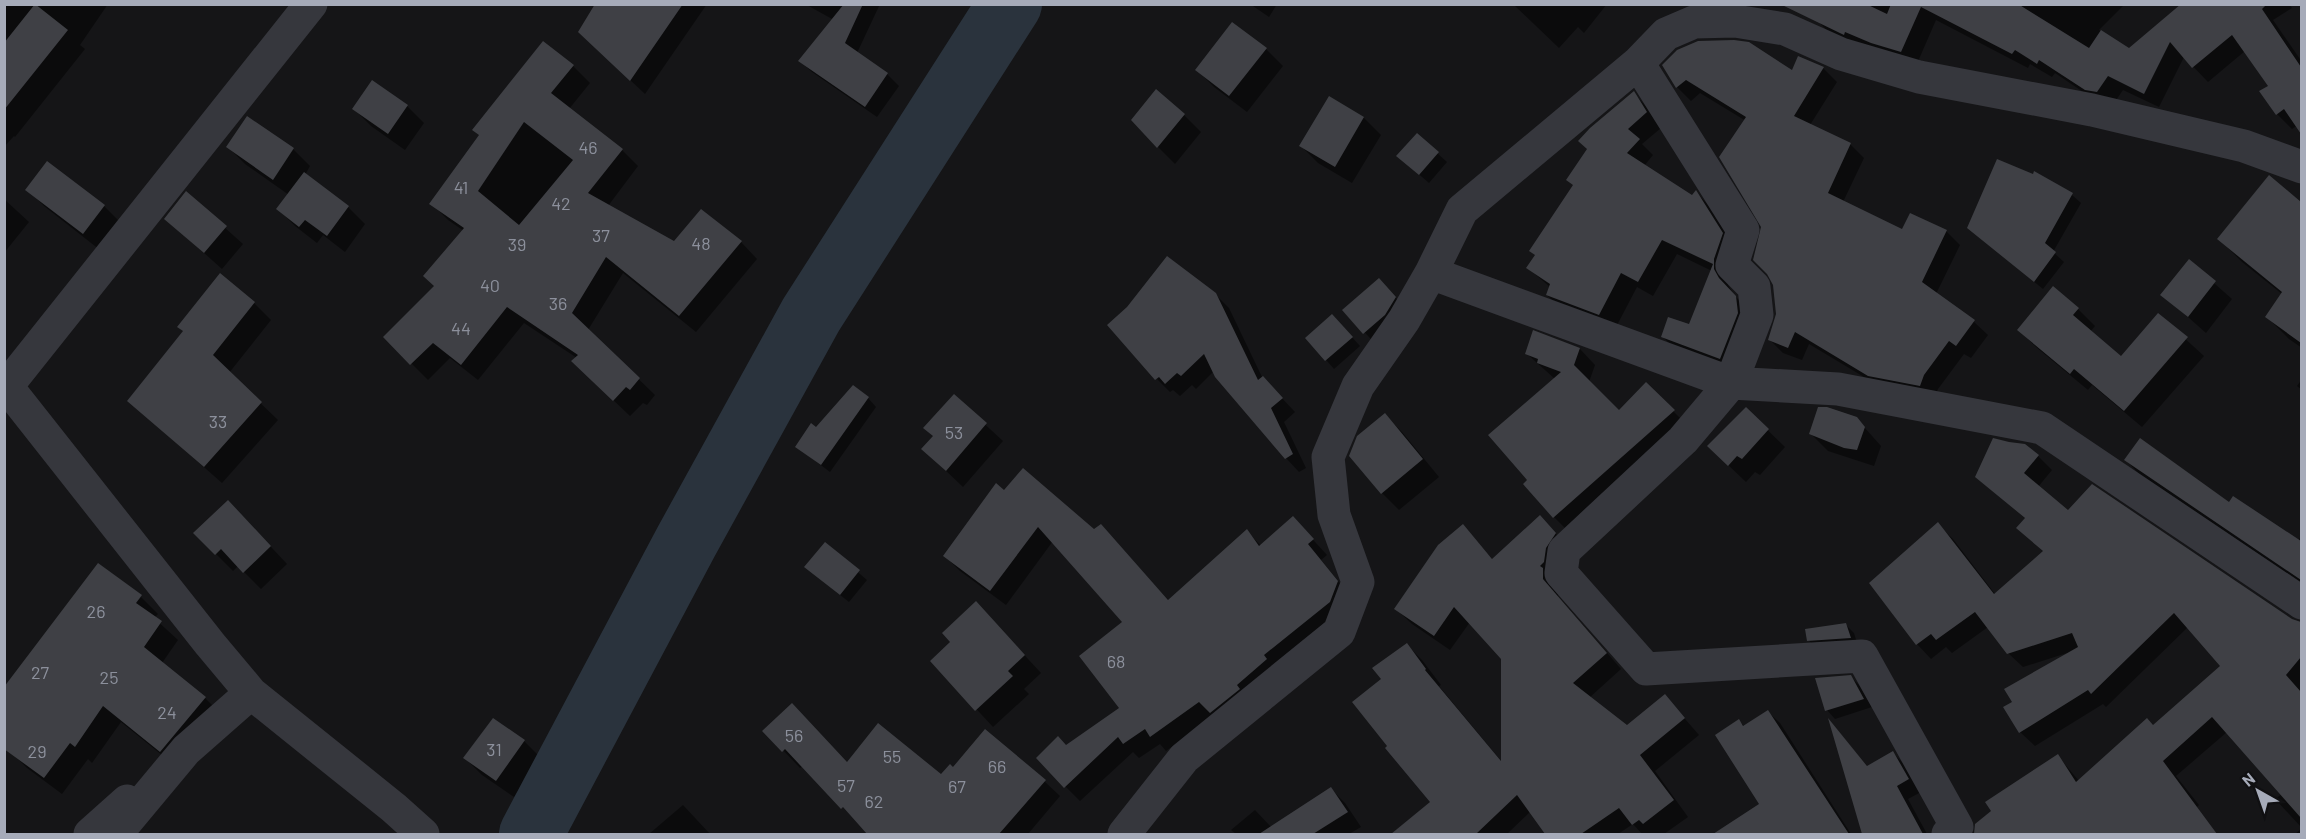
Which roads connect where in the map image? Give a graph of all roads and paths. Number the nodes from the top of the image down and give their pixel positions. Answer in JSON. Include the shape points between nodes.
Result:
{"nodes":[{"id":1,"x":311,"y":4,"type":"edge"},
{"id":2,"x":1793,"y":17,"type":"edge"},
{"id":3,"x":1638,"y":63,"type":"junction"},
{"id":4,"x":2301,"y":167,"type":"edge"},
{"id":5,"x":1431,"y":273,"type":"junction"},
{"id":6,"x":1731,"y":383,"type":"junction"},
{"id":7,"x":6,"y":384,"type":"edge"},
{"id":8,"x":2301,"y":603,"type":"edge"},
{"id":9,"x":251,"y":693,"type":"junction"},
{"id":10,"x":144,"y":799,"type":"junction"},
{"id":11,"x":90,"y":834,"type":"edge"},
{"id":12,"x":116,"y":834,"type":"edge"},
{"id":13,"x":423,"y":834,"type":"edge"},
{"id":14,"x":1125,"y":834,"type":"edge"},
{"id":15,"x":1948,"y":834,"type":"edge"}],
"edges":[{"from":1,"to":7,"type":"street"},
{"from":2,"to":3,"type":"street","via":[[1694,21],[1666,34]]},
{"from":2,"to":4,"type":"street","via":[[1842,54],[1919,77],[2092,110],[2244,146]]},
{"from":3,"to":5,"type":"street","via":[[1462,210]]},
{"from":3,"to":6,"type":"street","via":[[1743,230],[1732,265],[1754,287],[1757,315]]},
{"from":5,"to":6,"type":"street"},
{"from":5,"to":14,"type":"street","via":[[1358,386],[1328,457],[1334,515],[1358,582],[1339,632],[1184,758]]},
{"from":6,"to":8,"type":"street","via":[[1838,389],[2042,428]]},
{"from":6,"to":15,"type":"street","via":[[1683,440],[1564,551],[1561,573],[1646,669],[1862,656],[1957,827]]},
{"from":7,"to":9,"type":"street"},
{"from":9,"to":10,"type":"street","via":[[186,750]]},
{"from":9,"to":13,"type":"street"},
{"from":10,"to":11,"type":"street","via":[[125,801]]},
{"from":10,"to":12,"type":"street"}]}
